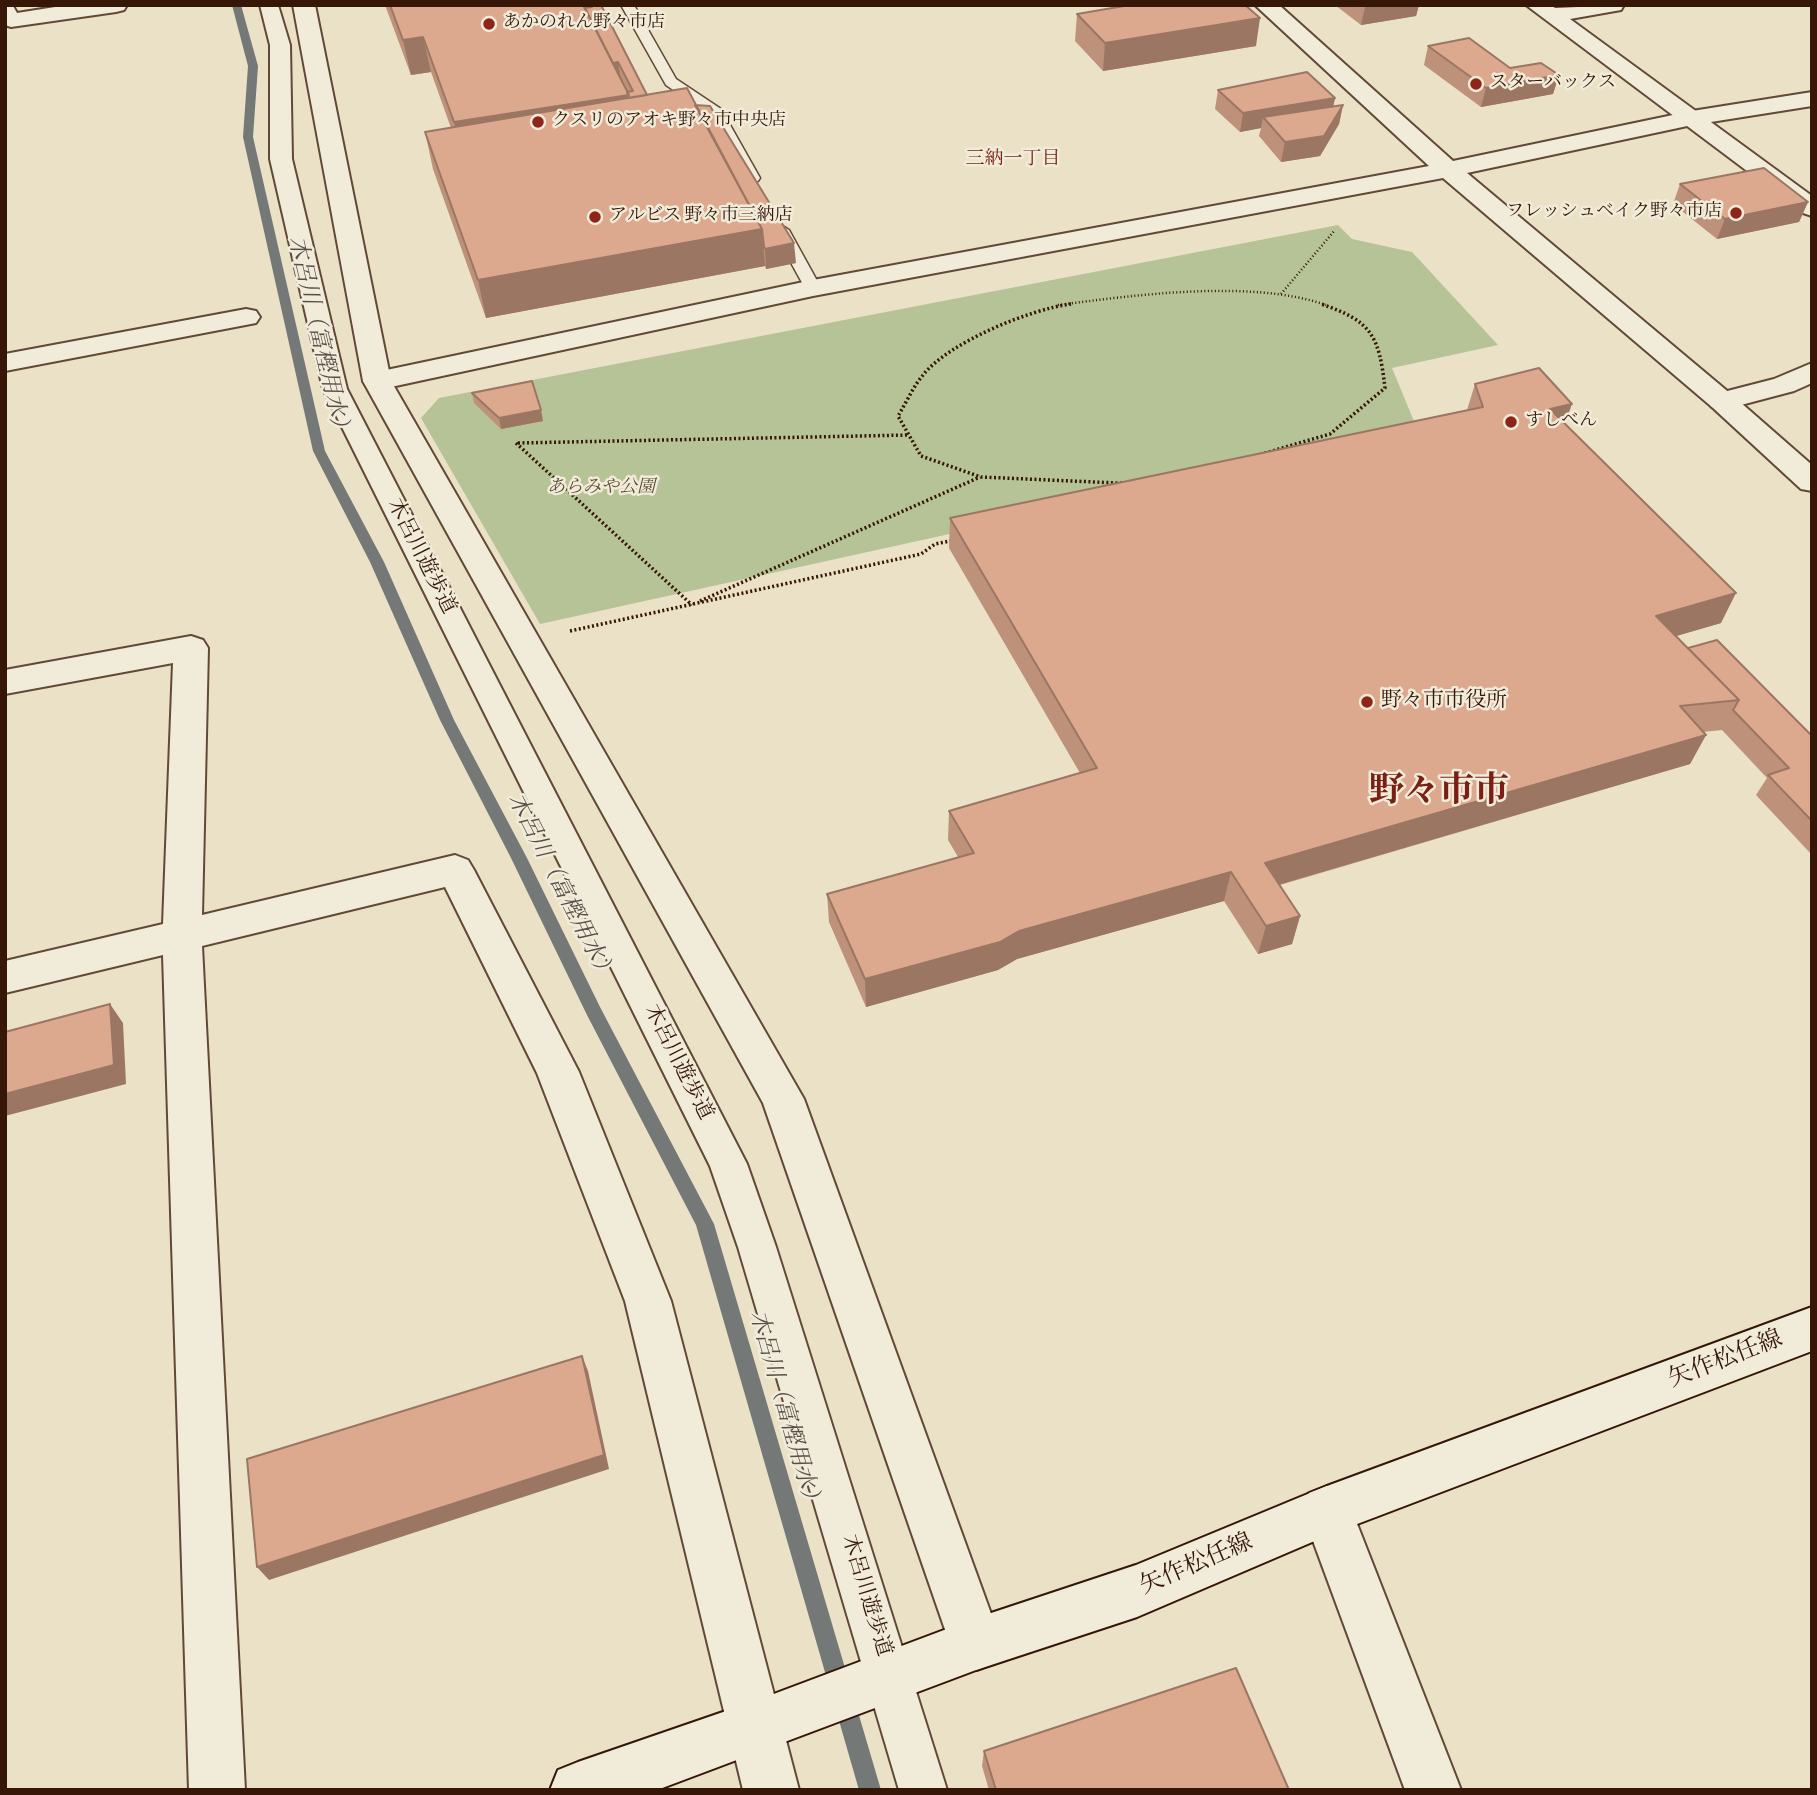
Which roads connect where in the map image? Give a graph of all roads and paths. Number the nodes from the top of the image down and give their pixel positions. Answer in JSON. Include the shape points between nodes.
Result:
{"nodes":[{"id":1,"x":116,"y":5,"type":"edge"},
{"id":2,"x":269,"y":5,"type":"edge"},
{"id":3,"x":304,"y":5,"type":"edge"},
{"id":4,"x":627,"y":5,"type":"edge"},
{"id":5,"x":1266,"y":5,"type":"edge"},
{"id":6,"x":1613,"y":5,"type":"edge"},
{"id":7,"x":1544,"y":10,"type":"edge"},
{"id":8,"x":5,"y":11,"type":"edge"},
{"id":9,"x":1812,"y":99,"type":"edge"},
{"id":10,"x":1692,"y":118,"type":"junction"},
{"id":11,"x":1448,"y":170,"type":"junction"},
{"id":12,"x":1375,"y":183,"type":"junction"},
{"id":13,"x":762,"y":195,"type":"edge"},
{"id":14,"x":1812,"y":208,"type":"edge"},
{"id":15,"x":775,"y":218,"type":"edge"},
{"id":16,"x":813,"y":288,"type":"junction"},
{"id":17,"x":1281,"y":294,"type":"junction"},
{"id":18,"x":246,"y":317,"type":"dead end"},
{"id":19,"x":5,"y":363,"type":"edge"},
{"id":20,"x":1812,"y":372,"type":"edge"},
{"id":21,"x":377,"y":381,"type":"junction"},
{"id":22,"x":1723,"y":401,"type":"junction"},
{"id":23,"x":909,"y":435,"type":"junction"},
{"id":24,"x":981,"y":477,"type":"junction"},
{"id":25,"x":1812,"y":482,"type":"edge"},
{"id":26,"x":961,"y":538,"type":"edge"},
{"id":27,"x":692,"y":605,"type":"junction"},
{"id":28,"x":524,"y":641,"type":"junction"},
{"id":29,"x":5,"y":682,"type":"edge"},
{"id":30,"x":182,"y":935,"type":"junction"},
{"id":31,"x":5,"y":977,"type":"edge"},
{"id":32,"x":1812,"y":1329,"type":"edge"},
{"id":33,"x":1327,"y":1511,"type":"junction"},
{"id":34,"x":976,"y":1644,"type":"junction"},
{"id":35,"x":885,"y":1677,"type":"junction"},
{"id":36,"x":755,"y":1728,"type":"junction"},
{"id":37,"x":217,"y":1790,"type":"edge"},
{"id":38,"x":578,"y":1790,"type":"edge"},
{"id":39,"x":771,"y":1790,"type":"edge"},
{"id":40,"x":923,"y":1790,"type":"edge"},
{"id":41,"x":1433,"y":1790,"type":"edge"}],
"edges":[{"from":1,"to":8,"type":"street","via":[[11,20]]},
{"from":2,"to":35,"type":"street","name":"木呂川遊歩道","via":[[280,46],[281,159],[335,389],[728,1164]]},
{"from":3,"to":21,"type":"street"},
{"from":4,"to":13,"type":"lane","via":[[671,82],[716,113]]},
{"from":5,"to":11,"type":"street"},
{"from":6,"to":7,"type":"street"},
{"from":7,"to":10,"type":"street"},
{"from":9,"to":10,"type":"street"},
{"from":10,"to":11,"type":"street"},
{"from":10,"to":14,"type":"street"},
{"from":11,"to":12,"type":"street"},
{"from":11,"to":22,"type":"street"},
{"from":12,"to":16,"type":"street"},
{"from":12,"to":17,"type":"path"},
{"from":15,"to":16,"type":"lane"},
{"from":16,"to":21,"type":"street"},
{"from":17,"to":23,"type":"path","via":[[1185,293],[1052,306],[973,336],[924,373],[898,416]]},
{"from":17,"to":24,"type":"path","via":[[1353,314],[1377,342],[1385,388],[1330,434],[1140,484]]},
{"from":18,"to":19,"type":"street"},
{"from":20,"to":22,"type":"street","via":[[1784,385]]},
{"from":21,"to":28,"type":"street"},
{"from":22,"to":25,"type":"street"},
{"from":23,"to":24,"type":"path","via":[[921,456]]},
{"from":23,"to":27,"type":"path","via":[[516,443]]},
{"from":24,"to":27,"type":"path"},
{"from":26,"to":27,"type":"path","via":[[934,544],[921,554]]},
{"from":27,"to":28,"type":"path"},
{"from":28,"to":34,"type":"street","via":[[783,1099]]},
{"from":29,"to":30,"type":"street","via":[[191,648]]},
{"from":30,"to":31,"type":"street"},
{"from":30,"to":36,"type":"street","via":[[455,870],[558,1072],[648,1301]]},
{"from":30,"to":37,"type":"street"},
{"from":32,"to":33,"type":"street","name":"矢作松任線"},
{"from":33,"to":34,"type":"street","name":"矢作松任線","via":[[1137,1591]]},
{"from":33,"to":41,"type":"street"},
{"from":34,"to":35,"type":"street","name":"矢作松任線"},
{"from":35,"to":36,"type":"street","name":"矢作松任線"},
{"from":35,"to":40,"type":"street","name":"木呂川遊歩道"},
{"from":36,"to":38,"type":"street","name":"矢作松任線"},
{"from":36,"to":39,"type":"street"}]}
